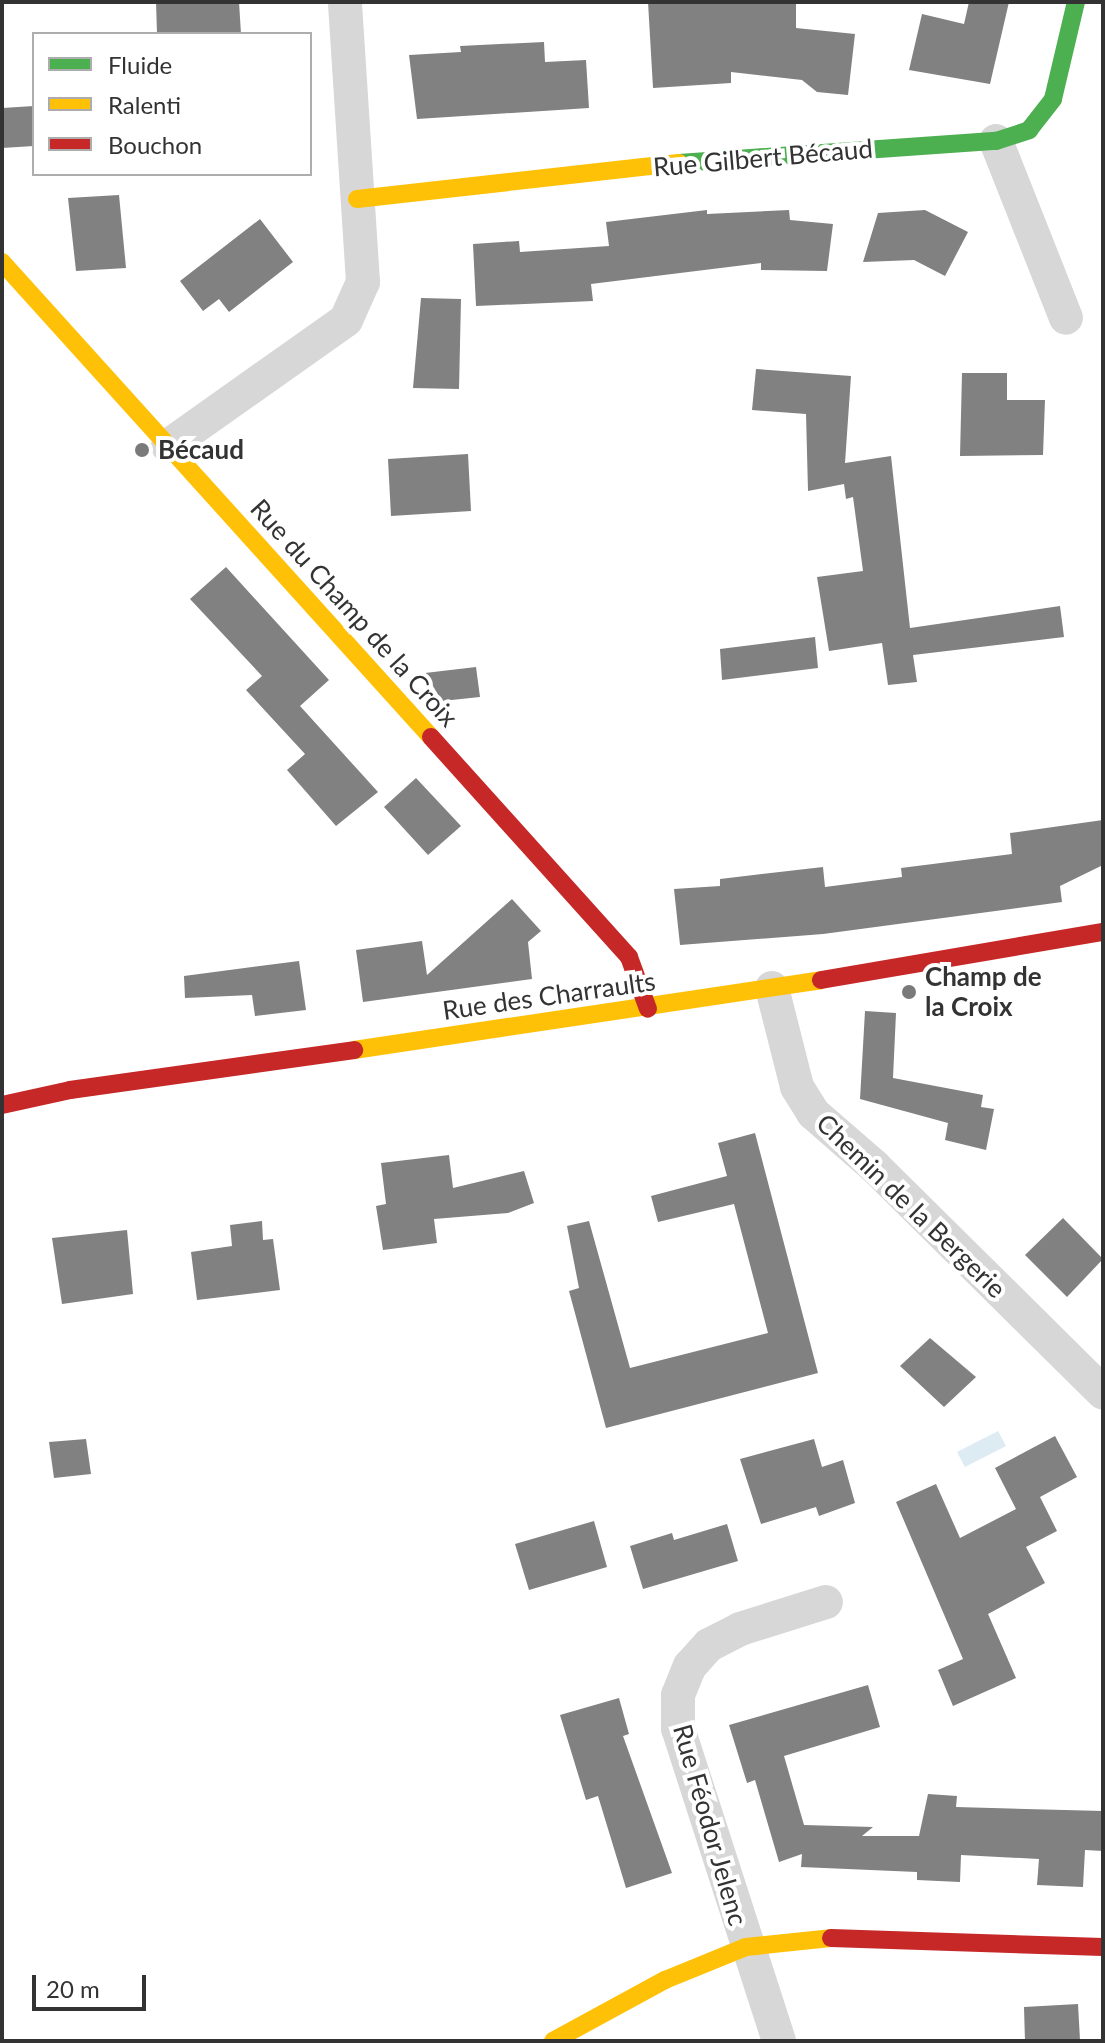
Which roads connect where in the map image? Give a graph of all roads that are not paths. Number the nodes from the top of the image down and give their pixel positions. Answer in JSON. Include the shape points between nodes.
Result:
{"nodes":[{"id":1,"x":345,"y":2,"type":"edge"},
{"id":2,"x":1076,"y":2,"type":"edge"},
{"id":3,"x":996,"y":141,"type":"junction"},
{"id":4,"x":357,"y":199,"type":"junction"},
{"id":5,"x":2,"y":262,"type":"edge"},
{"id":6,"x":1066,"y":318,"type":"dead end"},
{"id":7,"x":168,"y":446,"type":"junction"},
{"id":8,"x":1103,"y":932,"type":"edge"},
{"id":9,"x":772,"y":988,"type":"junction"},
{"id":10,"x":648,"y":1009,"type":"junction"},
{"id":11,"x":2,"y":1105,"type":"edge"},
{"id":12,"x":1103,"y":1393,"type":"edge"},
{"id":13,"x":826,"y":1602,"type":"dead end"},
{"id":14,"x":746,"y":1947,"type":"junction"},
{"id":15,"x":1103,"y":1947,"type":"edge"},
{"id":16,"x":553,"y":2041,"type":"edge"},
{"id":17,"x":779,"y":2041,"type":"edge"}],
"edges":[{"from":1,"to":4,"type":"street"},
{"from":2,"to":3,"type":"street","name":"Rue Gilbert Bécaud","via":[[1053,99],[1029,130]]},
{"from":3,"to":4,"type":"street","name":"Rue Gilbert Bécaud","via":[[752,155]]},
{"from":3,"to":6,"type":"street"},
{"from":4,"to":7,"type":"street","via":[[363,282],[346,320]]},
{"from":5,"to":7,"type":"street","name":"Rue du Champ de la Croix"},
{"from":7,"to":10,"type":"street","name":"Rue du Champ de la Croix","via":[[629,957]]},
{"from":8,"to":9,"type":"street","name":"Rue des Charraults"},
{"from":9,"to":10,"type":"street","name":"Rue des Charraults"},
{"from":9,"to":12,"type":"street","name":"Chemin de la Bergerie","via":[[797,1087],[813,1113],[874,1166]]},
{"from":10,"to":11,"type":"street","name":"Rue des Charraults","via":[[70,1090]]},
{"from":13,"to":14,"type":"street","name":"Rue Féodor Jelenc","via":[[740,1629],[709,1645],[690,1666],[678,1695],[678,1729]]},
{"from":14,"to":15,"type":"street","name":"Rue Féodor Jelenc","via":[[850,1936]]},
{"from":14,"to":16,"type":"street","name":"Rue Féodor Jelenc","via":[[665,1980]]},
{"from":14,"to":17,"type":"street","via":[[765,1988]]}]}
